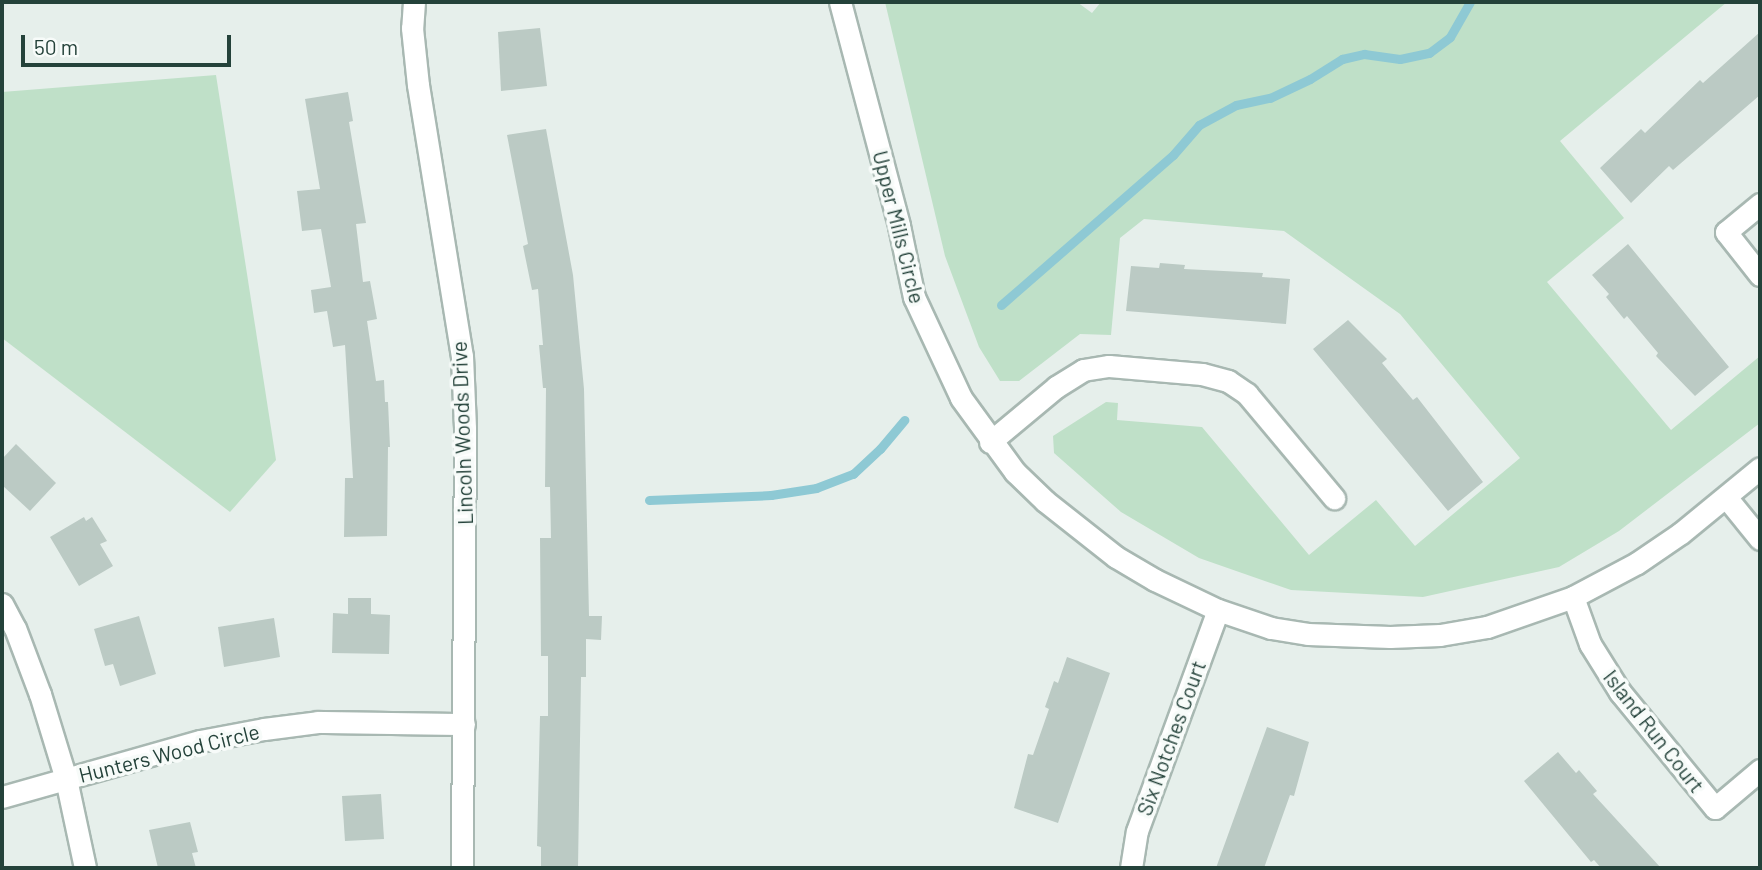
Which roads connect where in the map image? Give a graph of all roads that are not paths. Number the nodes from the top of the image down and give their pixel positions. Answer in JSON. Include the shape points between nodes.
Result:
{"nodes":[{"id":1,"x":414,"y":2,"type":"edge"},
{"id":2,"x":840,"y":2,"type":"edge"},
{"id":3,"x":1760,"y":204,"type":"edge"},
{"id":4,"x":1760,"y":275,"type":"edge"},
{"id":5,"x":990,"y":442,"type":"junction"},
{"id":6,"x":1760,"y":468,"type":"edge"},
{"id":7,"x":1726,"y":497,"type":"junction"},
{"id":8,"x":1334,"y":498,"type":"dead end"},
{"id":9,"x":1760,"y":539,"type":"edge"},
{"id":10,"x":1573,"y":597,"type":"junction"},
{"id":11,"x":2,"y":604,"type":"edge"},
{"id":12,"x":1218,"y":610,"type":"junction"},
{"id":13,"x":464,"y":724,"type":"junction"},
{"id":14,"x":1760,"y":770,"type":"edge"},
{"id":15,"x":66,"y":779,"type":"junction"},
{"id":16,"x":2,"y":797,"type":"edge"},
{"id":17,"x":85,"y":868,"type":"edge"},
{"id":18,"x":462,"y":868,"type":"edge"},
{"id":19,"x":1131,"y":868,"type":"edge"}],
"edges":[{"from":1,"to":13,"type":"street","name":"Lincoln Woods Drive","via":[[418,85],[462,356],[466,429]]},
{"from":2,"to":5,"type":"street","name":"Upper Mills Circle","via":[[914,297],[961,398]]},
{"from":3,"to":4,"type":"street","via":[[1726,232]]},
{"from":5,"to":8,"type":"street","via":[[1083,370],[1109,366],[1202,374],[1228,381],[1247,394]]},
{"from":5,"to":12,"type":"street","name":"Upper Mills Circle","via":[[1045,501],[1115,557]]},
{"from":6,"to":7,"type":"street","name":"Upper Mills Circle"},
{"from":7,"to":9,"type":"street"},
{"from":7,"to":10,"type":"street","name":"Upper Mills Circle","via":[[1637,563]]},
{"from":10,"to":12,"type":"street","name":"Upper Mills Circle","via":[[1487,627],[1390,637],[1308,634],[1271,628]]},
{"from":10,"to":14,"type":"street","name":"Island Run Court","via":[[1590,644],[1620,692],[1715,808]]},
{"from":11,"to":15,"type":"street","via":[[36,683]]},
{"from":12,"to":19,"type":"street","name":"Six Notches Court","via":[[1137,831]]},
{"from":13,"to":15,"type":"street","name":"Hunters Wood Circle","via":[[318,722],[264,729],[200,741]]},
{"from":13,"to":18,"type":"street","name":"Lincoln Woods Drive"},
{"from":15,"to":16,"type":"street","name":"Hunters Wood Circle"},
{"from":15,"to":17,"type":"street"}]}
